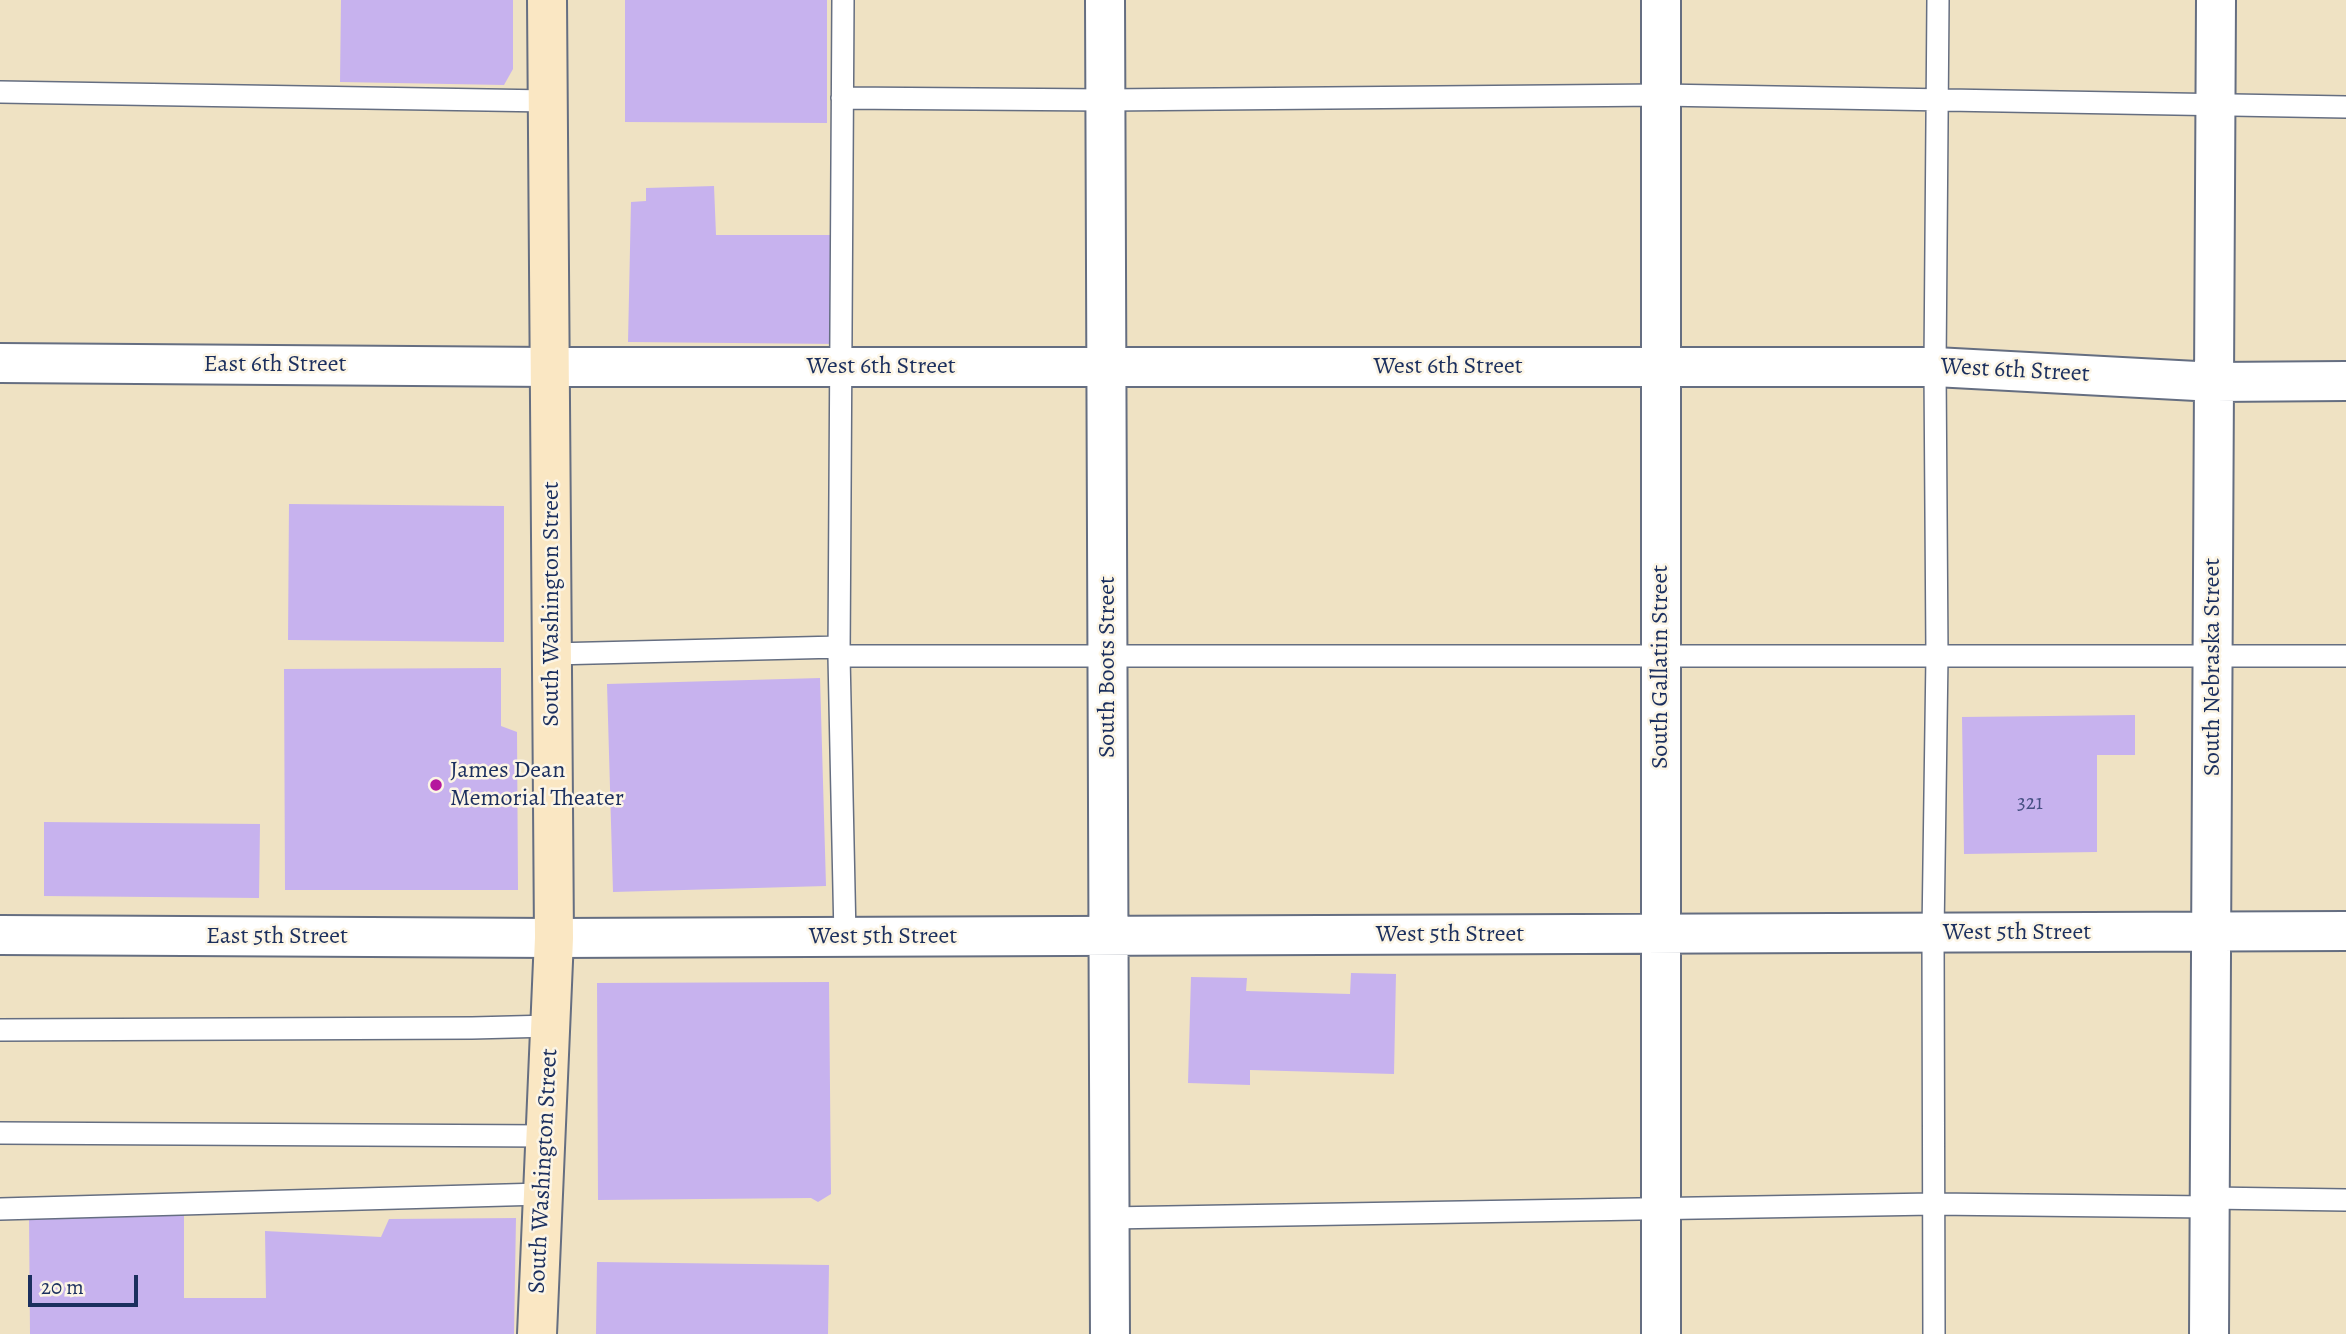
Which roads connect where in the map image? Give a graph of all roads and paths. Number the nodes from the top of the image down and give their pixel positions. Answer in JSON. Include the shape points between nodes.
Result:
{"nodes":[{"id":1,"x":547,"y":0,"type":"edge"},
{"id":2,"x":843,"y":0,"type":"edge"},
{"id":3,"x":1105,"y":0,"type":"edge"},
{"id":4,"x":1661,"y":0,"type":"edge"},
{"id":5,"x":1938,"y":0,"type":"edge"},
{"id":6,"x":2216,"y":0,"type":"edge"},
{"id":7,"x":0,"y":92,"type":"edge"},
{"id":8,"x":1661,"y":95,"type":"junction"},
{"id":9,"x":842,"y":98,"type":"junction"},
{"id":10,"x":1937,"y":99,"type":"junction"},
{"id":11,"x":1106,"y":100,"type":"junction"},
{"id":12,"x":548,"y":101,"type":"junction"},
{"id":13,"x":2216,"y":104,"type":"junction"},
{"id":14,"x":2346,"y":107,"type":"edge"},
{"id":15,"x":0,"y":363,"type":"edge"},
{"id":16,"x":550,"y":367,"type":"junction"},
{"id":17,"x":840,"y":367,"type":"junction"},
{"id":18,"x":1107,"y":367,"type":"junction"},
{"id":19,"x":1661,"y":367,"type":"junction"},
{"id":20,"x":1935,"y":367,"type":"junction"},
{"id":21,"x":2346,"y":381,"type":"edge"},
{"id":22,"x":2216,"y":382,"type":"junction"},
{"id":23,"x":839,"y":652,"type":"junction"},
{"id":24,"x":552,"y":654,"type":"junction"},
{"id":25,"x":1661,"y":655,"type":"junction"},
{"id":26,"x":1108,"y":656,"type":"junction"},
{"id":27,"x":1937,"y":656,"type":"junction"},
{"id":28,"x":2213,"y":656,"type":"junction"},
{"id":29,"x":2346,"y":656,"type":"edge"},
{"id":30,"x":2211,"y":932,"type":"junction"},
{"id":31,"x":2346,"y":932,"type":"edge"},
{"id":32,"x":1933,"y":933,"type":"junction"},
{"id":33,"x":1661,"y":934,"type":"junction"},
{"id":34,"x":0,"y":935,"type":"edge"},
{"id":35,"x":1108,"y":936,"type":"junction"},
{"id":36,"x":845,"y":937,"type":"junction"},
{"id":37,"x":554,"y":938,"type":"junction"},
{"id":38,"x":551,"y":1026,"type":"junction"},
{"id":39,"x":0,"y":1030,"type":"edge"},
{"id":40,"x":0,"y":1133,"type":"edge"},
{"id":41,"x":546,"y":1136,"type":"junction"},
{"id":42,"x":542,"y":1194,"type":"junction"},
{"id":43,"x":2346,"y":1200,"type":"edge"},
{"id":44,"x":1933,"y":1203,"type":"junction"},
{"id":45,"x":2210,"y":1203,"type":"junction"},
{"id":46,"x":1661,"y":1207,"type":"junction"},
{"id":47,"x":0,"y":1209,"type":"edge"},
{"id":48,"x":1110,"y":1218,"type":"junction"},
{"id":49,"x":537,"y":1334,"type":"edge"},
{"id":50,"x":1110,"y":1334,"type":"edge"},
{"id":51,"x":1661,"y":1334,"type":"edge"},
{"id":52,"x":1934,"y":1334,"type":"edge"},
{"id":53,"x":2209,"y":1334,"type":"edge"}],
"edges":[{"from":1,"to":12,"type":"main road","name":"South Washington Street"},
{"from":2,"to":9,"type":"lane"},
{"from":3,"to":11,"type":"street","name":"South Boots Street"},
{"from":4,"to":8,"type":"street","name":"South Gallatin Street"},
{"from":5,"to":10,"type":"lane"},
{"from":6,"to":13,"type":"street","name":"South Nebraska Street"},
{"from":7,"to":12,"type":"lane"},
{"from":8,"to":10,"type":"lane"},
{"from":8,"to":11,"type":"lane"},
{"from":8,"to":19,"type":"street","name":"South Gallatin Street"},
{"from":9,"to":11,"type":"lane"},
{"from":9,"to":17,"type":"lane"},
{"from":10,"to":13,"type":"lane"},
{"from":10,"to":20,"type":"lane"},
{"from":11,"to":18,"type":"street","name":"South Boots Street"},
{"from":12,"to":16,"type":"main road","name":"South Washington Street"},
{"from":13,"to":14,"type":"lane"},
{"from":13,"to":22,"type":"street","name":"South Nebraska Street"},
{"from":15,"to":16,"type":"street","name":"East 6th Street"},
{"from":16,"to":17,"type":"street","name":"West 6th Street"},
{"from":16,"to":24,"type":"main road","name":"South Washington Street"},
{"from":17,"to":18,"type":"street","name":"West 6th Street"},
{"from":17,"to":23,"type":"lane"},
{"from":18,"to":19,"type":"street","name":"West 6th Street"},
{"from":18,"to":26,"type":"street","name":"South Boots Street"},
{"from":19,"to":20,"type":"street","name":"West 6th Street"},
{"from":19,"to":25,"type":"street","name":"South Gallatin Street"},
{"from":20,"to":22,"type":"street","name":"West 6th Street"},
{"from":20,"to":27,"type":"lane"},
{"from":21,"to":22,"type":"street","name":"West 6th Street"},
{"from":22,"to":28,"type":"street","name":"South Nebraska Street"},
{"from":23,"to":24,"type":"lane"},
{"from":23,"to":26,"type":"lane"},
{"from":23,"to":36,"type":"lane"},
{"from":24,"to":37,"type":"main road","name":"South Washington Street"},
{"from":25,"to":26,"type":"lane"},
{"from":25,"to":27,"type":"lane"},
{"from":25,"to":33,"type":"street","name":"South Gallatin Street"},
{"from":26,"to":35,"type":"street","name":"South Boots Street"},
{"from":27,"to":28,"type":"lane"},
{"from":27,"to":32,"type":"lane"},
{"from":28,"to":29,"type":"lane"},
{"from":28,"to":30,"type":"street","name":"South Nebraska Street"},
{"from":30,"to":31,"type":"street","name":"West 5th Street"},
{"from":30,"to":32,"type":"street","name":"West 5th Street"},
{"from":30,"to":45,"type":"street","name":"South Nebraska Street"},
{"from":32,"to":33,"type":"street","name":"West 5th Street"},
{"from":32,"to":44,"type":"lane"},
{"from":33,"to":35,"type":"street","name":"West 5th Street"},
{"from":33,"to":46,"type":"street","name":"South Gallatin Street"},
{"from":34,"to":37,"type":"street","name":"East 5th Street"},
{"from":35,"to":36,"type":"street","name":"West 5th Street"},
{"from":35,"to":48,"type":"street","name":"South Boots Street"},
{"from":36,"to":37,"type":"street","name":"West 5th Street"},
{"from":37,"to":38,"type":"main road","name":"South Washington Street"},
{"from":38,"to":39,"type":"lane"},
{"from":38,"to":41,"type":"main road","name":"South Washington Street"},
{"from":40,"to":41,"type":"lane"},
{"from":41,"to":42,"type":"main road","name":"South Washington Street"},
{"from":42,"to":47,"type":"lane"},
{"from":42,"to":49,"type":"main road","name":"South Washington Street"},
{"from":43,"to":45,"type":"lane"},
{"from":44,"to":45,"type":"lane"},
{"from":44,"to":46,"type":"lane"},
{"from":44,"to":52,"type":"lane"},
{"from":45,"to":53,"type":"street","name":"South Nebraska Street"},
{"from":46,"to":48,"type":"lane"},
{"from":46,"to":51,"type":"street","name":"South Gallatin Street"},
{"from":48,"to":50,"type":"street","name":"South Boots Street"}]}
